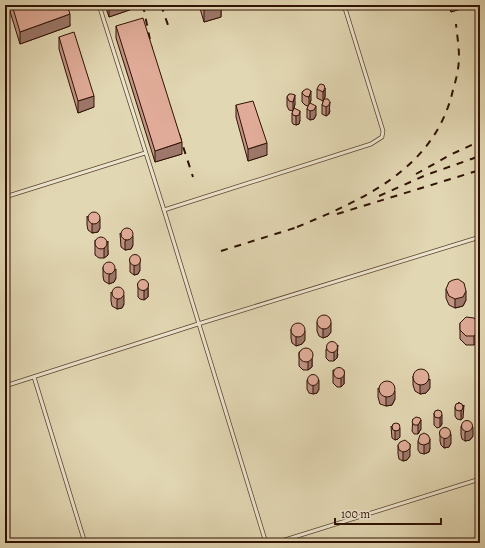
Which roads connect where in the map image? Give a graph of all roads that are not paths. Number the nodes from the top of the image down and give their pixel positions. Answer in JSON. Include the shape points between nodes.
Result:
{"nodes":[{"id":1,"x":99,"y":5,"type":"edge"},
{"id":2,"x":344,"y":5,"type":"edge"},
{"id":3,"x":145,"y":154,"type":"junction"},
{"id":4,"x":5,"y":197,"type":"edge"},
{"id":5,"x":164,"y":210,"type":"junction"},
{"id":6,"x":480,"y":237,"type":"edge"},
{"id":7,"x":198,"y":324,"type":"junction"},
{"id":8,"x":34,"y":377,"type":"junction"},
{"id":9,"x":5,"y":386,"type":"edge"},
{"id":10,"x":480,"y":479,"type":"edge"},
{"id":11,"x":85,"y":543,"type":"edge"},
{"id":12,"x":266,"y":543,"type":"edge"},
{"id":13,"x":275,"y":543,"type":"edge"}],
"edges":[{"from":1,"to":3,"type":"lane"},
{"from":2,"to":5,"type":"lane","via":[[383,131],[382,137],[371,144]]},
{"from":3,"to":4,"type":"lane"},
{"from":3,"to":5,"type":"lane"},
{"from":5,"to":7,"type":"lane"},
{"from":6,"to":7,"type":"lane"},
{"from":7,"to":8,"type":"lane"},
{"from":7,"to":12,"type":"lane"},
{"from":8,"to":9,"type":"lane"},
{"from":8,"to":11,"type":"lane"},
{"from":10,"to":13,"type":"lane"}]}
